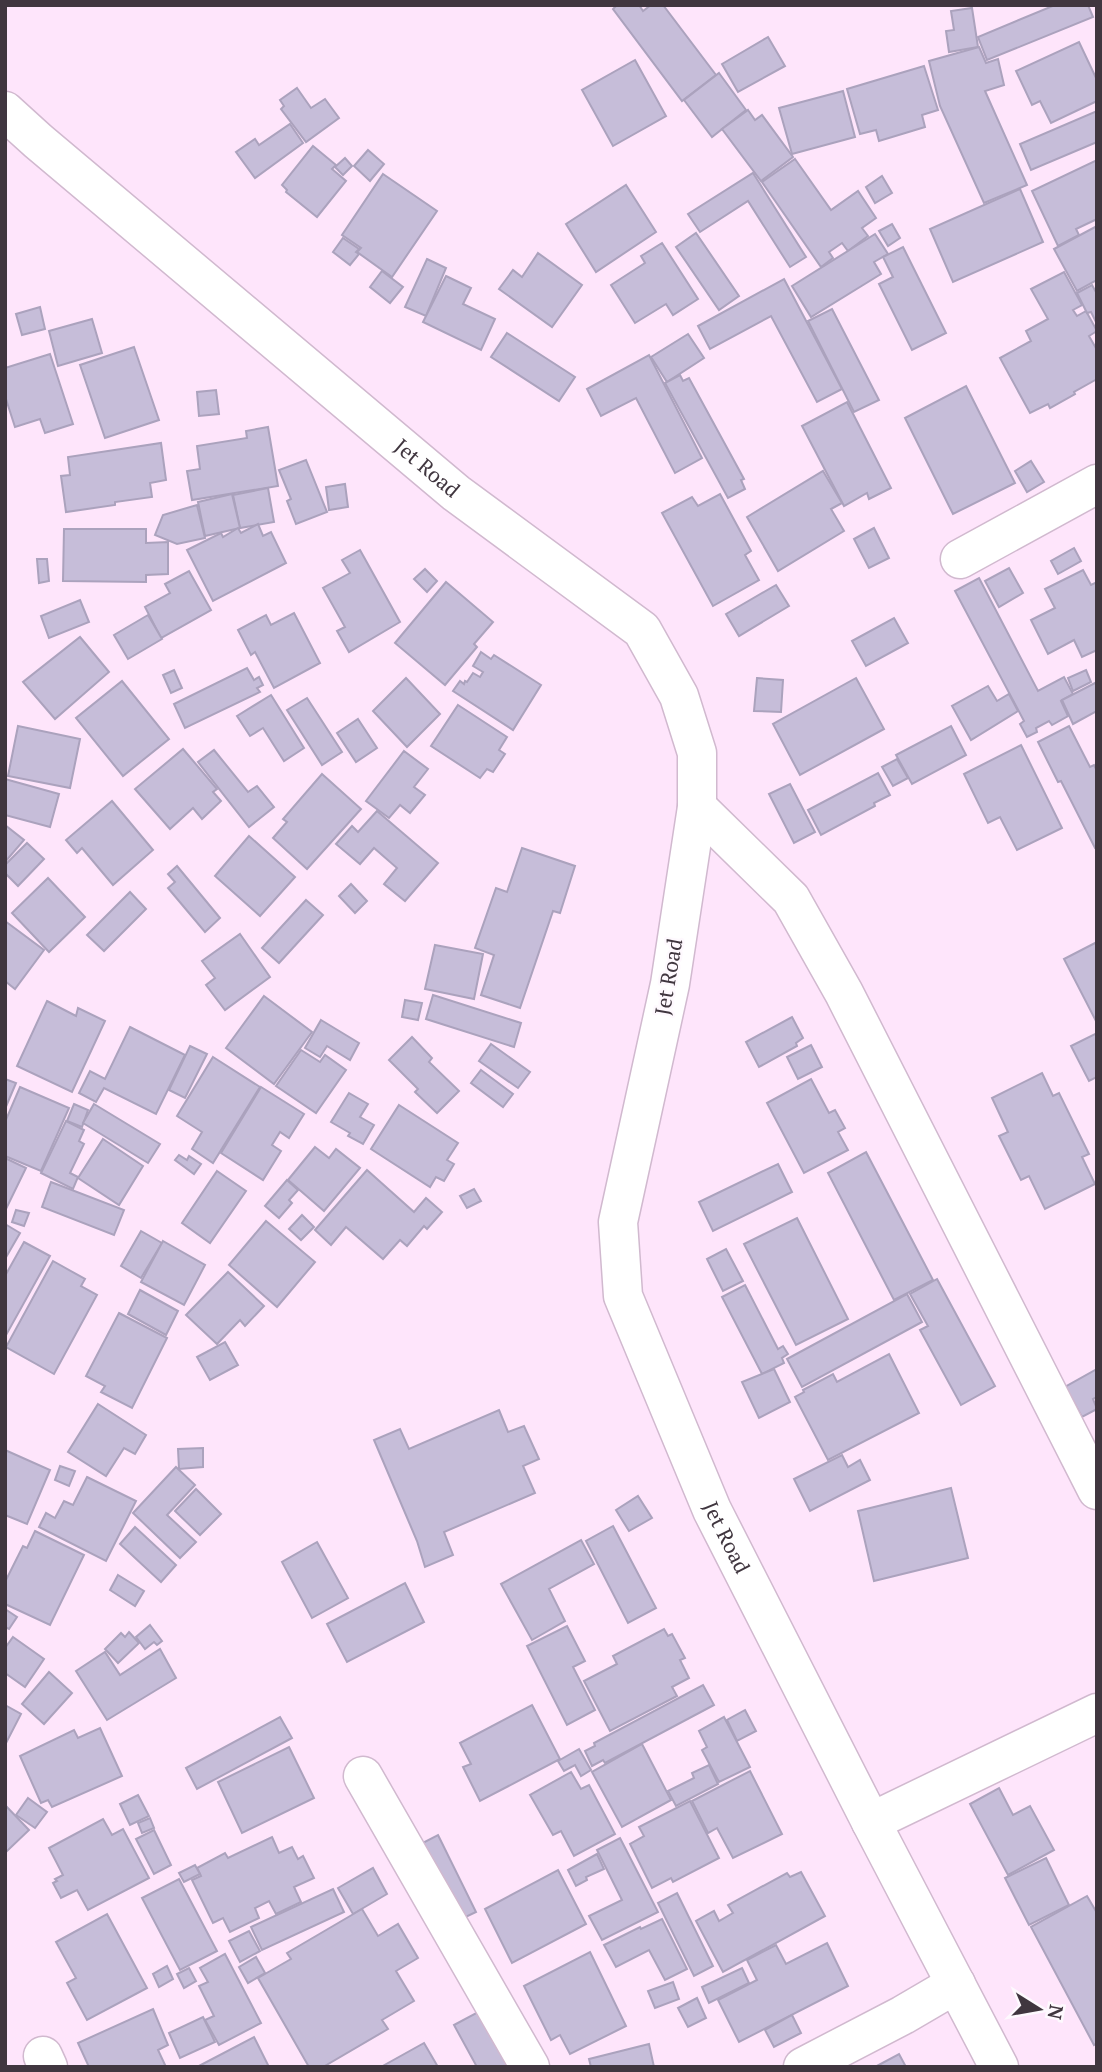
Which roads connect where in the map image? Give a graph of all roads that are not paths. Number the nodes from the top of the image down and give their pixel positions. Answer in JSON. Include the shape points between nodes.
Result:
{"nodes":[{"id":1,"x":5,"y":111,"type":"edge"},
{"id":2,"x":1097,"y":484,"type":"edge"},
{"id":3,"x":960,"y":559,"type":"dead end"},
{"id":4,"x":697,"y":807,"type":"junction"},
{"id":5,"x":1097,"y":1490,"type":"edge"},
{"id":6,"x":1097,"y":1713,"type":"edge"},
{"id":7,"x":363,"y":1776,"type":"dead end"},
{"id":8,"x":871,"y":1822,"type":"junction"},
{"id":9,"x":956,"y":1984,"type":"junction"},
{"id":10,"x":530,"y":2067,"type":"edge"},
{"id":11,"x":803,"y":2067,"type":"edge"},
{"id":12,"x":999,"y":2067,"type":"edge"}],
"edges":[{"from":1,"to":4,"type":"main road","name":"Jet Road","via":[[456,493],[642,631],[683,707],[697,753]]},
{"from":2,"to":3,"type":"main road"},
{"from":4,"to":5,"type":"main road","via":[[791,898]]},
{"from":4,"to":8,"type":"main road","name":"Jet Road","via":[[670,984],[618,1222],[623,1296],[712,1510]]},
{"from":6,"to":8,"type":"main road"},
{"from":7,"to":10,"type":"main road"},
{"from":8,"to":9,"type":"main road","name":"Jet Road"},
{"from":9,"to":11,"type":"main road"},
{"from":9,"to":12,"type":"main road","name":"Jet Road"}]}
